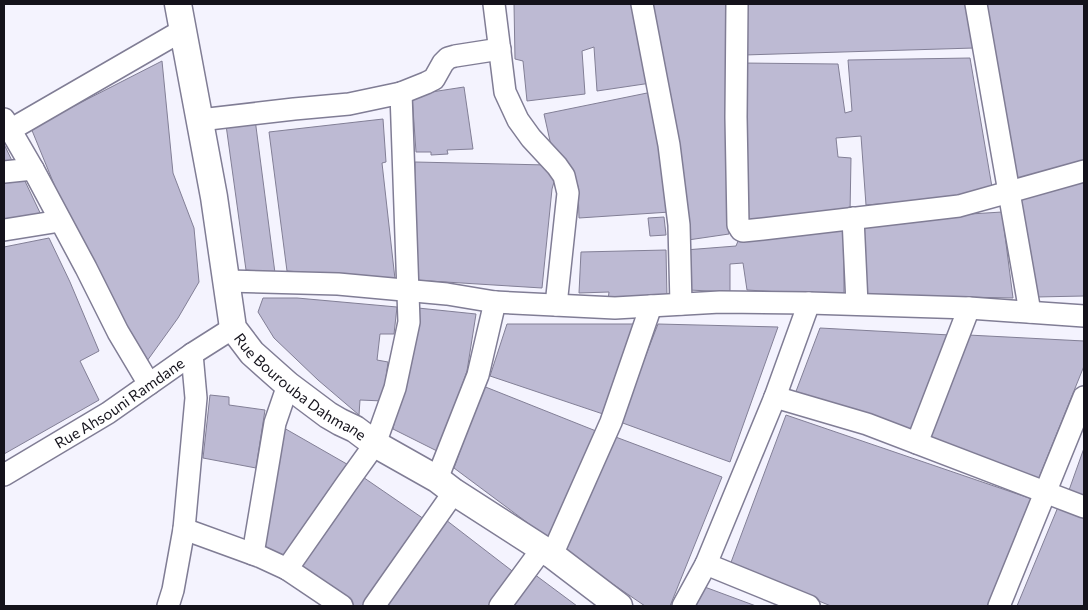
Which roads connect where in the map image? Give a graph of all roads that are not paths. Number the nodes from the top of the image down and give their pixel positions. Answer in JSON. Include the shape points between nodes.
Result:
{"nodes":[{"id":1,"x":178,"y":4,"type":"edge"},
{"id":2,"x":494,"y":4,"type":"edge"},
{"id":3,"x":642,"y":4,"type":"edge"},
{"id":4,"x":737,"y":4,"type":"edge"},
{"id":5,"x":976,"y":4,"type":"edge"},
{"id":6,"x":183,"y":30,"type":"junction"},
{"id":7,"x":500,"y":49,"type":"junction"},
{"id":8,"x":401,"y":93,"type":"junction"},
{"id":9,"x":200,"y":120,"type":"junction"},
{"id":10,"x":7,"y":125,"type":"edge"},
{"id":11,"x":33,"y":169,"type":"junction"},
{"id":12,"x":1084,"y":171,"type":"edge"},
{"id":13,"x":4,"y":172,"type":"edge"},
{"id":14,"x":1008,"y":192,"type":"junction"},
{"id":15,"x":853,"y":218,"type":"junction"},
{"id":16,"x":60,"y":221,"type":"junction"},
{"id":17,"x":4,"y":230,"type":"edge"},
{"id":18,"x":227,"y":281,"type":"junction"},
{"id":19,"x":408,"y":291,"type":"junction"},
{"id":20,"x":495,"y":302,"type":"junction"},
{"id":21,"x":809,"y":303,"type":"junction"},
{"id":22,"x":681,"y":304,"type":"junction"},
{"id":23,"x":857,"y":304,"type":"junction"},
{"id":24,"x":556,"y":305,"type":"junction"},
{"id":25,"x":651,"y":306,"type":"junction"},
{"id":26,"x":969,"y":308,"type":"junction"},
{"id":27,"x":1030,"y":312,"type":"junction"},
{"id":28,"x":1084,"y":316,"type":"edge"},
{"id":29,"x":233,"y":328,"type":"junction"},
{"id":30,"x":192,"y":354,"type":"junction"},
{"id":31,"x":149,"y":384,"type":"junction"},
{"id":32,"x":288,"y":385,"type":"junction"},
{"id":33,"x":775,"y":397,"type":"junction"},
{"id":34,"x":1084,"y":397,"type":"edge"},
{"id":35,"x":917,"y":443,"type":"junction"},
{"id":36,"x":375,"y":444,"type":"junction"},
{"id":37,"x":4,"y":475,"type":"edge"},
{"id":38,"x":446,"y":486,"type":"junction"},
{"id":39,"x":1046,"y":492,"type":"junction"},
{"id":40,"x":1084,"y":507,"type":"edge"},
{"id":41,"x":184,"y":529,"type":"junction"},
{"id":42,"x":547,"y":552,"type":"junction"},
{"id":43,"x":253,"y":554,"type":"junction"},
{"id":44,"x":706,"y":564,"type":"junction"},
{"id":45,"x":287,"y":569,"type":"junction"},
{"id":46,"x":168,"y":606,"type":"edge"},
{"id":47,"x":342,"y":606,"type":"edge"},
{"id":48,"x":374,"y":606,"type":"edge"},
{"id":49,"x":500,"y":606,"type":"edge"},
{"id":50,"x":619,"y":606,"type":"edge"},
{"id":51,"x":683,"y":606,"type":"edge"},
{"id":52,"x":809,"y":606,"type":"edge"},
{"id":53,"x":999,"y":606,"type":"edge"}],
"edges":[{"from":1,"to":6,"type":"street","name":"Rue Bourouba Dahmane"},
{"from":2,"to":7,"type":"street"},
{"from":3,"to":22,"type":"street","via":[[669,145],[679,225]]},
{"from":4,"to":15,"type":"street","via":[[736,117],[740,228],[763,229]]},
{"from":5,"to":14,"type":"street"},
{"from":6,"to":9,"type":"street","name":"Rue Bourouba Dahmane"},
{"from":6,"to":10,"type":"street"},
{"from":7,"to":8,"type":"street","via":[[448,58],[434,79]]},
{"from":7,"to":24,"type":"street","via":[[505,92],[518,120],[564,176],[568,193]]},
{"from":8,"to":9,"type":"street","via":[[349,104]]},
{"from":8,"to":19,"type":"street"},
{"from":9,"to":18,"type":"street","name":"Rue Bourouba Dahmane"},
{"from":10,"to":11,"type":"street"},
{"from":11,"to":13,"type":"street"},
{"from":11,"to":16,"type":"street"},
{"from":12,"to":14,"type":"street"},
{"from":14,"to":15,"type":"street","via":[[959,206]]},
{"from":14,"to":27,"type":"street"},
{"from":15,"to":23,"type":"street"},
{"from":16,"to":17,"type":"street"},
{"from":16,"to":31,"type":"street"},
{"from":18,"to":19,"type":"street","via":[[338,284]]},
{"from":18,"to":29,"type":"street","name":"Rue Bourouba Dahmane"},
{"from":19,"to":20,"type":"street"},
{"from":19,"to":36,"type":"street","via":[[409,322],[395,388]]},
{"from":20,"to":24,"type":"street"},
{"from":20,"to":38,"type":"street"},
{"from":21,"to":22,"type":"street"},
{"from":21,"to":23,"type":"street"},
{"from":21,"to":33,"type":"street"},
{"from":22,"to":25,"type":"street"},
{"from":23,"to":26,"type":"street"},
{"from":24,"to":25,"type":"street"},
{"from":25,"to":42,"type":"street","via":[[611,422]]},
{"from":26,"to":27,"type":"street"},
{"from":26,"to":35,"type":"street"},
{"from":27,"to":28,"type":"street"},
{"from":29,"to":30,"type":"street","name":"Rue Ahsouni Ramdane"},
{"from":29,"to":32,"type":"street","name":"Rue Bourouba Dahmane","via":[[252,353]]},
{"from":30,"to":31,"type":"street","name":"Rue Ahsouni Ramdane"},
{"from":30,"to":41,"type":"street","via":[[196,398]]},
{"from":31,"to":37,"type":"street","name":"Rue Ahsouni Ramdane","via":[[108,413]]},
{"from":32,"to":36,"type":"street","name":"Rue Bourouba Dahmane"},
{"from":32,"to":43,"type":"street","via":[[275,423]]},
{"from":33,"to":35,"type":"street","via":[[867,424]]},
{"from":33,"to":44,"type":"street"},
{"from":34,"to":39,"type":"street"},
{"from":35,"to":39,"type":"street"},
{"from":36,"to":38,"type":"street","name":"Rue Bourouba Dahmane"},
{"from":36,"to":45,"type":"street"},
{"from":38,"to":42,"type":"street","name":"Rue Bourouba Dahmane"},
{"from":38,"to":48,"type":"street"},
{"from":39,"to":40,"type":"street"},
{"from":39,"to":53,"type":"street"},
{"from":41,"to":43,"type":"street"},
{"from":41,"to":46,"type":"street"},
{"from":42,"to":49,"type":"street"},
{"from":42,"to":50,"type":"street","name":"Rue Bourouba Dahmane"},
{"from":43,"to":45,"type":"street"},
{"from":44,"to":51,"type":"street"},
{"from":44,"to":52,"type":"street"},
{"from":45,"to":47,"type":"street"}]}
